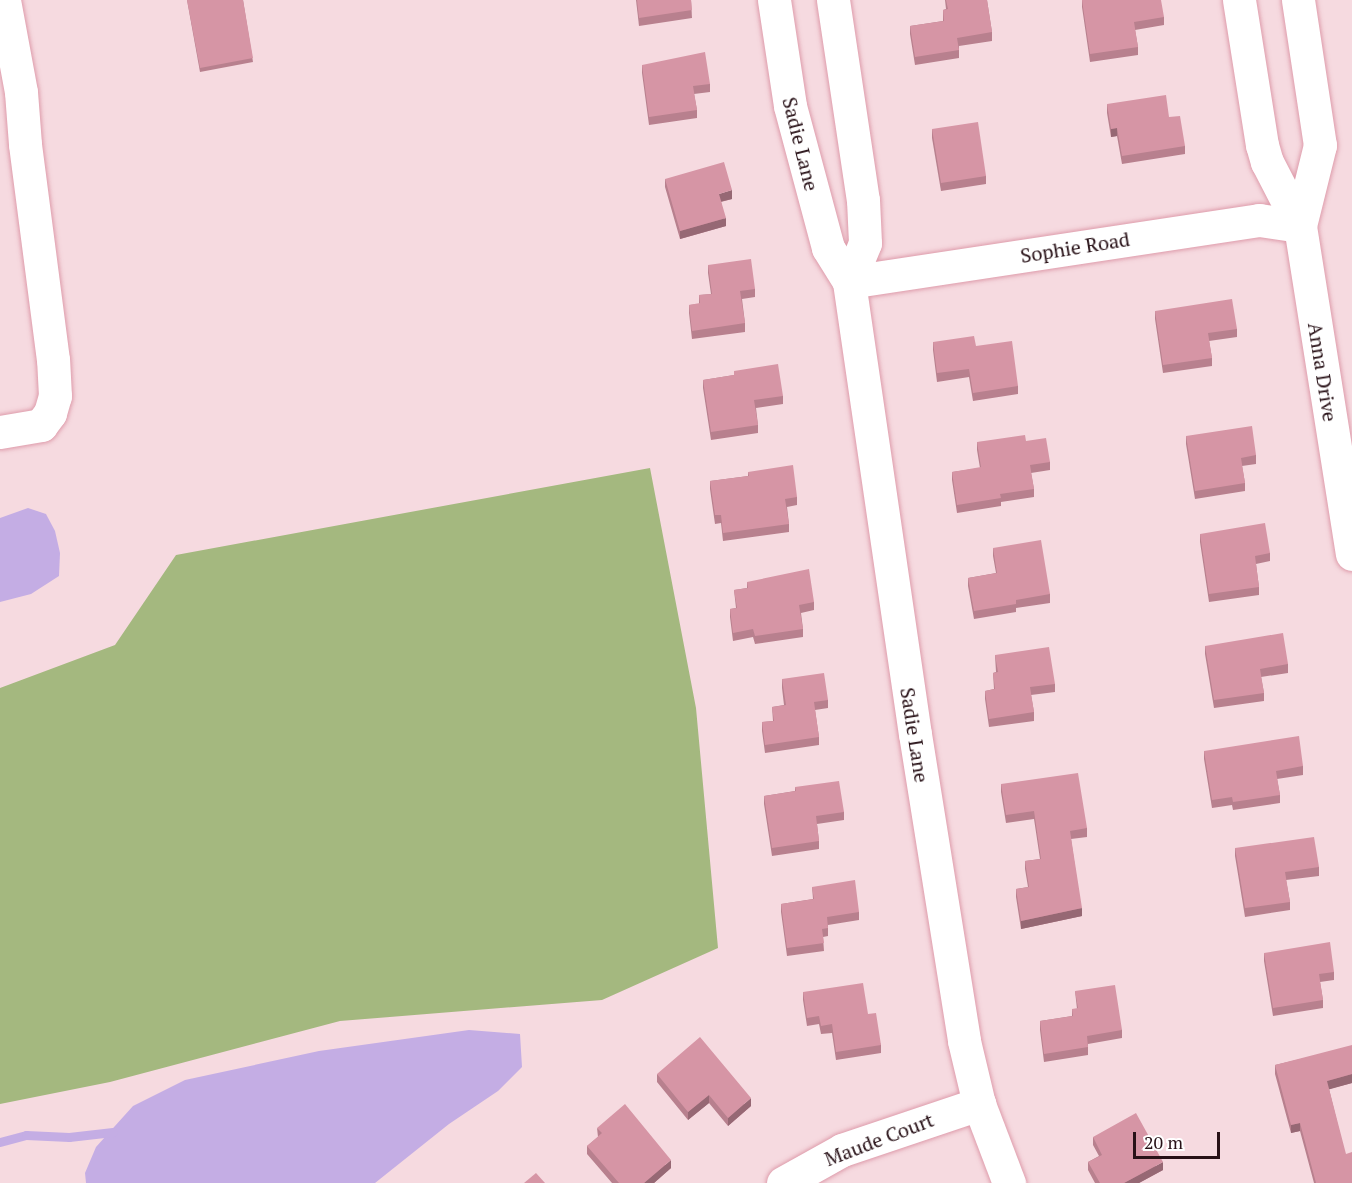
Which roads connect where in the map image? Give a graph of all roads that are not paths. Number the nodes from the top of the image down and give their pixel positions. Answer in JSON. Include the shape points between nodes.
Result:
{"nodes":[{"id":1,"x":4,"y":0,"type":"edge"},
{"id":2,"x":774,"y":0,"type":"edge"},
{"id":3,"x":833,"y":0,"type":"edge"},
{"id":4,"x":1239,"y":0,"type":"edge"},
{"id":5,"x":1299,"y":0,"type":"edge"},
{"id":6,"x":1300,"y":225,"type":"junction"},
{"id":7,"x":849,"y":282,"type":"junction"},
{"id":8,"x":0,"y":432,"type":"edge"},
{"id":9,"x":1352,"y":554,"type":"edge"},
{"id":10,"x":979,"y":1104,"type":"junction"},
{"id":11,"x":783,"y":1183,"type":"edge"},
{"id":12,"x":1009,"y":1183,"type":"edge"}],
"edges":[{"from":1,"to":8,"type":"street","via":[[21,92],[55,396],[41,425]]},
{"from":2,"to":7,"type":"street","name":"Sadie Lane","via":[[790,106],[828,248]]},
{"from":3,"to":7,"type":"street","via":[[863,200],[865,243]]},
{"from":4,"to":6,"type":"street","name":"Anna Drive","via":[[1262,145]]},
{"from":5,"to":6,"type":"street","name":"Anna Drive","via":[[1320,145]]},
{"from":6,"to":7,"type":"street","name":"Sophie Road","via":[[1259,220]]},
{"from":6,"to":9,"type":"street","name":"Anna Drive"},
{"from":7,"to":10,"type":"street","name":"Sadie Lane","via":[[915,734],[964,1041]]},
{"from":10,"to":11,"type":"street","name":"Maude Court","via":[[842,1150]]},
{"from":10,"to":12,"type":"street","name":"Sadie Lane"}]}
